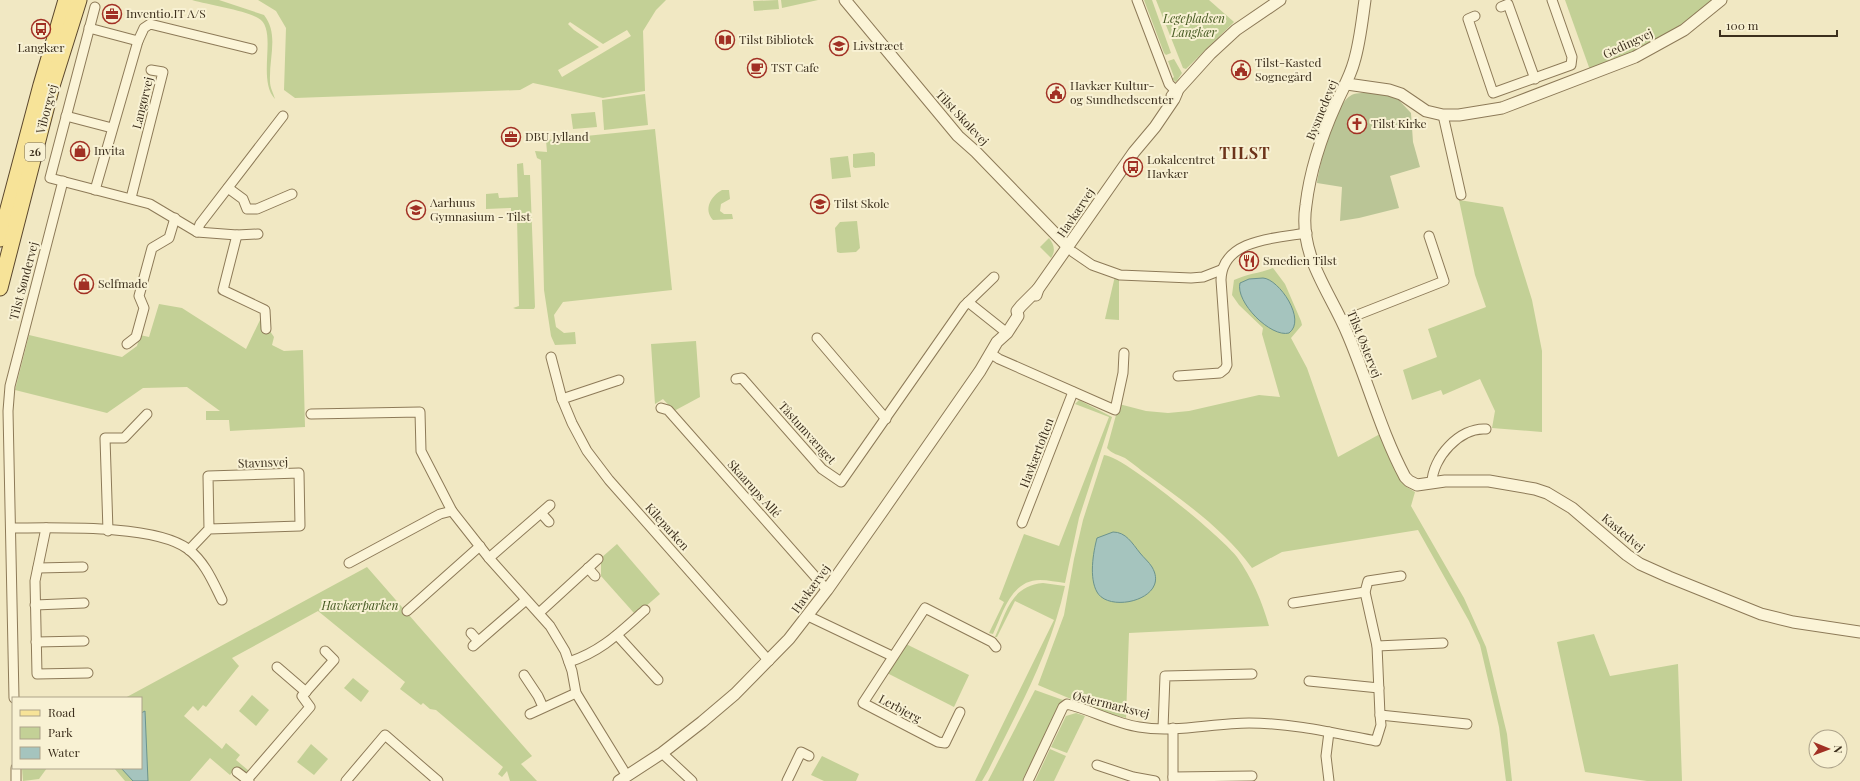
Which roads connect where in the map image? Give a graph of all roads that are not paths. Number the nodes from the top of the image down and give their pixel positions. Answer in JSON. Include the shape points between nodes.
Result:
{"nodes":[{"id":1,"x":66,"y":0,"type":"edge"},
{"id":2,"x":79,"y":0,"type":"edge"},
{"id":3,"x":844,"y":0,"type":"edge"},
{"id":4,"x":1136,"y":0,"type":"edge"},
{"id":5,"x":1280,"y":0,"type":"edge"},
{"id":6,"x":1365,"y":0,"type":"edge"},
{"id":7,"x":1552,"y":0,"type":"edge"},
{"id":8,"x":1721,"y":0,"type":"edge"},
{"id":9,"x":95,"y":7,"type":"dead end"},
{"id":10,"x":1501,"y":7,"type":"dead end"},
{"id":11,"x":1475,"y":16,"type":"dead end"},
{"id":12,"x":89,"y":28,"type":"junction"},
{"id":13,"x":138,"y":41,"type":"junction"},
{"id":14,"x":252,"y":49,"type":"dead end"},
{"id":15,"x":151,"y":70,"type":"dead end"},
{"id":16,"x":1533,"y":80,"type":"junction"},
{"id":17,"x":1346,"y":84,"type":"junction"},
{"id":18,"x":1177,"y":92,"type":"junction"},
{"id":19,"x":1536,"y":95,"type":"junction"},
{"id":20,"x":1443,"y":115,"type":"junction"},
{"id":21,"x":66,"y":116,"type":"junction"},
{"id":22,"x":283,"y":116,"type":"dead end"},
{"id":23,"x":112,"y":128,"type":"junction"},
{"id":24,"x":63,"y":181,"type":"junction"},
{"id":25,"x":228,"y":188,"type":"junction"},
{"id":26,"x":95,"y":190,"type":"junction"},
{"id":27,"x":292,"y":194,"type":"dead end"},
{"id":28,"x":1461,"y":195,"type":"dead end"},
{"id":29,"x":131,"y":198,"type":"junction"},
{"id":30,"x":1306,"y":206,"type":"joint"},
{"id":31,"x":175,"y":218,"type":"junction"},
{"id":32,"x":197,"y":232,"type":"junction"},
{"id":33,"x":1307,"y":233,"type":"junction"},
{"id":34,"x":258,"y":234,"type":"dead end"},
{"id":35,"x":237,"y":235,"type":"junction"},
{"id":36,"x":1429,"y":236,"type":"dead end"},
{"id":37,"x":0,"y":239,"type":"edge"},
{"id":38,"x":1071,"y":250,"type":"junction"},
{"id":39,"x":1221,"y":270,"type":"junction"},
{"id":40,"x":994,"y":277,"type":"dead end"},
{"id":41,"x":0,"y":288,"type":"edge"},
{"id":42,"x":968,"y":302,"type":"junction"},
{"id":43,"x":1342,"y":321,"type":"junction"},
{"id":44,"x":266,"y":330,"type":"dead end"},
{"id":45,"x":1007,"y":333,"type":"junction"},
{"id":46,"x":817,"y":338,"type":"dead end"},
{"id":47,"x":127,"y":344,"type":"dead end"},
{"id":48,"x":992,"y":354,"type":"junction"},
{"id":49,"x":551,"y":357,"type":"dead end"},
{"id":50,"x":1126,"y":357,"type":"dead end"},
{"id":51,"x":1178,"y":376,"type":"dead end"},
{"id":52,"x":736,"y":379,"type":"dead end"},
{"id":53,"x":619,"y":380,"type":"dead end"},
{"id":54,"x":1073,"y":392,"type":"junction"},
{"id":55,"x":562,"y":399,"type":"junction"},
{"id":56,"x":661,"y":408,"type":"dead end"},
{"id":57,"x":147,"y":414,"type":"dead end"},
{"id":58,"x":311,"y":414,"type":"dead end"},
{"id":59,"x":886,"y":419,"type":"junction"},
{"id":60,"x":1486,"y":428,"type":"dead end"},
{"id":61,"x":1432,"y":483,"type":"junction"},
{"id":62,"x":1417,"y":485,"type":"joint"},
{"id":63,"x":550,"y":505,"type":"dead end"},
{"id":64,"x":452,"y":511,"type":"junction"},
{"id":65,"x":541,"y":513,"type":"junction"},
{"id":66,"x":549,"y":522,"type":"dead end"},
{"id":67,"x":1022,"y":523,"type":"dead end"},
{"id":68,"x":12,"y":528,"type":"junction"},
{"id":69,"x":46,"y":528,"type":"junction"},
{"id":70,"x":209,"y":529,"type":"junction"},
{"id":71,"x":108,"y":531,"type":"junction"},
{"id":72,"x":480,"y":546,"type":"junction"},
{"id":73,"x":189,"y":550,"type":"junction"},
{"id":74,"x":490,"y":558,"type":"junction"},
{"id":75,"x":598,"y":559,"type":"dead end"},
{"id":76,"x":349,"y":563,"type":"dead end"},
{"id":77,"x":83,"y":567,"type":"dead end"},
{"id":78,"x":38,"y":568,"type":"junction"},
{"id":79,"x":588,"y":568,"type":"junction"},
{"id":80,"x":595,"y":576,"type":"dead end"},
{"id":81,"x":1402,"y":576,"type":"dead end"},
{"id":82,"x":827,"y":590,"type":"junction"},
{"id":83,"x":1364,"y":592,"type":"junction"},
{"id":84,"x":222,"y":600,"type":"dead end"},
{"id":85,"x":526,"y":600,"type":"junction"},
{"id":86,"x":1294,"y":603,"type":"dead end"},
{"id":87,"x":84,"y":604,"type":"dead end"},
{"id":88,"x":35,"y":605,"type":"junction"},
{"id":89,"x":406,"y":610,"type":"dead end"},
{"id":90,"x":645,"y":610,"type":"dead end"},
{"id":91,"x":539,"y":613,"type":"junction"},
{"id":92,"x":808,"y":616,"type":"junction"},
{"id":93,"x":1860,"y":632,"type":"edge"},
{"id":94,"x":471,"y":633,"type":"dead end"},
{"id":95,"x":617,"y":635,"type":"junction"},
{"id":96,"x":84,"y":641,"type":"dead end"},
{"id":97,"x":36,"y":642,"type":"junction"},
{"id":98,"x":1443,"y":643,"type":"dead end"},
{"id":99,"x":1376,"y":646,"type":"junction"},
{"id":100,"x":996,"y":647,"type":"dead end"},
{"id":101,"x":325,"y":651,"type":"dead end"},
{"id":102,"x":892,"y":656,"type":"junction"},
{"id":103,"x":769,"y":661,"type":"junction"},
{"id":104,"x":569,"y":662,"type":"junction"},
{"id":105,"x":277,"y":667,"type":"dead end"},
{"id":106,"x":88,"y":673,"type":"dead end"},
{"id":107,"x":1252,"y":674,"type":"dead end"},
{"id":108,"x":524,"y":675,"type":"dead end"},
{"id":109,"x":658,"y":680,"type":"dead end"},
{"id":110,"x":1309,"y":681,"type":"dead end"},
{"id":111,"x":1379,"y":688,"type":"junction"},
{"id":112,"x":306,"y":692,"type":"junction"},
{"id":113,"x":576,"y":694,"type":"junction"},
{"id":114,"x":14,"y":697,"type":"edge"},
{"id":115,"x":543,"y":707,"type":"junction"},
{"id":116,"x":960,"y":712,"type":"dead end"},
{"id":117,"x":530,"y":714,"type":"dead end"},
{"id":118,"x":1380,"y":715,"type":"junction"},
{"id":119,"x":1467,"y":724,"type":"dead end"},
{"id":120,"x":1162,"y":728,"type":"junction"},
{"id":121,"x":1173,"y":728,"type":"junction"},
{"id":122,"x":1329,"y":732,"type":"junction"},
{"id":123,"x":662,"y":753,"type":"junction"},
{"id":124,"x":809,"y":756,"type":"dead end"},
{"id":125,"x":1097,"y":765,"type":"dead end"},
{"id":126,"x":16,"y":769,"type":"edge"},
{"id":127,"x":237,"y":772,"type":"dead end"},
{"id":128,"x":1252,"y":776,"type":"dead end"},
{"id":129,"x":623,"y":778,"type":"edge"},
{"id":130,"x":1173,"y":779,"type":"edge"},
{"id":131,"x":16,"y":781,"type":"edge"},
{"id":132,"x":247,"y":781,"type":"edge"},
{"id":133,"x":346,"y":781,"type":"edge"},
{"id":134,"x":438,"y":781,"type":"edge"},
{"id":135,"x":692,"y":781,"type":"edge"},
{"id":136,"x":787,"y":781,"type":"edge"},
{"id":137,"x":1028,"y":781,"type":"edge"},
{"id":138,"x":1155,"y":781,"type":"edge"},
{"id":139,"x":1329,"y":781,"type":"edge"}],
"edges":[{"from":1,"to":37,"type":"main road","name":"Viborgvej","number":"26"},
{"from":2,"to":41,"type":"main road","name":"Viborgvej","number":"26","via":[[52,86]]},
{"from":3,"to":38,"type":"street","name":"Tilst Skolevej","via":[[958,136]]},
{"from":4,"to":18,"type":"street","via":[[1169,84]]},
{"from":5,"to":18,"type":"street","name":"Havkærvej","via":[[1236,30],[1210,54]]},
{"from":6,"to":17,"type":"street","name":"Bysmedevej","via":[[1356,54]]},
{"from":7,"to":16,"type":"street","via":[[1572,63]]},
{"from":8,"to":19,"type":"street","name":"Gedingvej","via":[[1684,30],[1635,57]]},
{"from":9,"to":12,"type":"street"},
{"from":10,"to":16,"type":"street","via":[[1508,4]]},
{"from":11,"to":16,"type":"street","via":[[1468,19],[1493,93]]},
{"from":12,"to":13,"type":"street"},
{"from":12,"to":21,"type":"street"},
{"from":13,"to":14,"type":"street","via":[[144,28],[150,24]]},
{"from":13,"to":23,"type":"street"},
{"from":15,"to":29,"type":"street","name":"Langørvej","via":[[162,72]]},
{"from":16,"to":19,"type":"street"},
{"from":17,"to":20,"type":"street","name":"Gedingvej","via":[[1390,90],[1401,94],[1426,111]]},
{"from":17,"to":30,"type":"street","name":"Bysmedevej","via":[[1325,130]]},
{"from":18,"to":38,"type":"street","name":"Havkærvej","via":[[1154,128],[1134,152]]},
{"from":19,"to":20,"type":"street","name":"Gedingvej","via":[[1502,108]]},
{"from":20,"to":28,"type":"street"},
{"from":21,"to":23,"type":"street"},
{"from":21,"to":24,"type":"street","via":[[50,178]]},
{"from":22,"to":25,"type":"street"},
{"from":23,"to":26,"type":"street"},
{"from":24,"to":26,"type":"street"},
{"from":24,"to":68,"type":"street","name":"Tilst Søndervej","via":[[10,386],[8,411]]},
{"from":25,"to":27,"type":"street","via":[[243,199],[247,209],[257,209]]},
{"from":25,"to":32,"type":"street","via":[[200,224]]},
{"from":26,"to":29,"type":"street"},
{"from":29,"to":31,"type":"street","via":[[150,204]]},
{"from":30,"to":33,"type":"street","name":"Tilst Østervej"},
{"from":31,"to":32,"type":"street"},
{"from":31,"to":47,"type":"street","via":[[169,238],[152,248],[139,296],[144,308],[136,337]]},
{"from":32,"to":35,"type":"street"},
{"from":33,"to":39,"type":"street","via":[[1253,242],[1239,249]]},
{"from":33,"to":43,"type":"street","name":"Tilst Østervej","via":[[1316,272]]},
{"from":34,"to":35,"type":"street"},
{"from":35,"to":44,"type":"street","via":[[224,290],[265,310]]},
{"from":36,"to":43,"type":"street","via":[[1444,281]]},
{"from":38,"to":39,"type":"street","via":[[1092,265],[1120,275],[1191,278],[1203,277]]},
{"from":38,"to":45,"type":"street","name":"Havkærvej","via":[[1038,289],[1023,314],[1018,316]]},
{"from":39,"to":51,"type":"street","via":[[1227,364],[1225,370],[1220,373]]},
{"from":40,"to":42,"type":"street","name":"Tåstumvænget"},
{"from":42,"to":45,"type":"street"},
{"from":42,"to":59,"type":"street","name":"Tåstumvænget"},
{"from":43,"to":62,"type":"street","name":"Tilst Østervej","via":[[1385,434],[1405,477]]},
{"from":45,"to":48,"type":"street","name":"Havkærvej","via":[[1002,345]]},
{"from":46,"to":59,"type":"street"},
{"from":48,"to":54,"type":"street"},
{"from":48,"to":82,"type":"street","name":"Havkærvej"},
{"from":49,"to":55,"type":"street","name":"Kileparken"},
{"from":50,"to":54,"type":"street","via":[[1115,410]]},
{"from":52,"to":59,"type":"street","name":"Tåstumvænget","via":[[742,378],[822,469],[842,482]]},
{"from":53,"to":55,"type":"street"},
{"from":54,"to":67,"type":"street","name":"Havkærtoften"},
{"from":55,"to":103,"type":"street","name":"Kileparken","via":[[587,451],[608,480]]},
{"from":56,"to":82,"type":"street","name":"Skaarups Allé","via":[[668,410]]},
{"from":57,"to":71,"type":"street","via":[[124,438],[105,438]]},
{"from":58,"to":64,"type":"street","via":[[420,412],[421,452]]},
{"from":60,"to":61,"type":"street","via":[[1477,428],[1461,434],[1436,464],[1432,472]]},
{"from":61,"to":62,"type":"street","name":"Kastedvej"},
{"from":61,"to":93,"type":"street","name":"Kastedvej","via":[[1489,481],[1535,488],[1572,508],[1633,560],[1669,577],[1761,614]]},
{"from":63,"to":65,"type":"street"},
{"from":64,"to":72,"type":"street"},
{"from":64,"to":76,"type":"street","via":[[440,514]]},
{"from":65,"to":66,"type":"street"},
{"from":65,"to":74,"type":"street"},
{"from":68,"to":69,"type":"street"},
{"from":68,"to":114,"type":"street","name":"Tilst Søndervej"},
{"from":69,"to":71,"type":"street"},
{"from":69,"to":78,"type":"street"},
{"from":70,"to":70,"type":"street","name":"Stavnsvej","via":[[208,476],[299,473],[300,526]]},
{"from":70,"to":73,"type":"street"},
{"from":71,"to":73,"type":"street","via":[[155,535]]},
{"from":72,"to":74,"type":"street"},
{"from":72,"to":89,"type":"street","via":[[421,593]]},
{"from":73,"to":84,"type":"street","via":[[204,566]]},
{"from":74,"to":85,"type":"street"},
{"from":75,"to":79,"type":"street"},
{"from":77,"to":78,"type":"street"},
{"from":78,"to":88,"type":"street"},
{"from":79,"to":80,"type":"street"},
{"from":79,"to":91,"type":"street"},
{"from":81,"to":83,"type":"street","via":[[1368,581]]},
{"from":82,"to":92,"type":"street","name":"Havkærvej"},
{"from":83,"to":86,"type":"street"},
{"from":83,"to":99,"type":"street","name":"Østermarksvej"},
{"from":85,"to":91,"type":"street"},
{"from":85,"to":94,"type":"street","via":[[476,643]]},
{"from":87,"to":88,"type":"street"},
{"from":88,"to":97,"type":"street"},
{"from":90,"to":95,"type":"street"},
{"from":91,"to":104,"type":"street","via":[[557,636]]},
{"from":92,"to":102,"type":"street"},
{"from":92,"to":103,"type":"street","name":"Havkærvej"},
{"from":95,"to":104,"type":"street","via":[[588,656]]},
{"from":95,"to":109,"type":"street"},
{"from":96,"to":97,"type":"street"},
{"from":97,"to":106,"type":"street","via":[[37,674]]},
{"from":98,"to":99,"type":"street"},
{"from":99,"to":111,"type":"street","name":"Østermarksvej"},
{"from":100,"to":102,"type":"street","name":"Lerbjerg","via":[[992,642],[925,608]]},
{"from":101,"to":112,"type":"street","via":[[334,660]]},
{"from":102,"to":116,"type":"street","name":"Lerbjerg","via":[[863,703],[938,742],[945,743]]},
{"from":103,"to":123,"type":"street","name":"Havkærvej","via":[[702,722]]},
{"from":104,"to":113,"type":"street"},
{"from":105,"to":112,"type":"street"},
{"from":107,"to":120,"type":"street","name":"Østermarksvej","via":[[1165,676]]},
{"from":108,"to":115,"type":"street"},
{"from":110,"to":111,"type":"street"},
{"from":111,"to":118,"type":"street","name":"Østermarksvej"},
{"from":112,"to":132,"type":"street","via":[[302,696],[310,707]]},
{"from":113,"to":115,"type":"street"},
{"from":113,"to":129,"type":"street"},
{"from":115,"to":117,"type":"street"},
{"from":118,"to":119,"type":"street"},
{"from":118,"to":122,"type":"street","name":"Østermarksvej","via":[[1381,725],[1376,742]]},
{"from":120,"to":121,"type":"street","name":"Østermarksvej"},
{"from":120,"to":137,"type":"street","name":"Østermarksvej","via":[[1140,727],[1112,720],[1067,704],[1063,707]]},
{"from":121,"to":122,"type":"street","name":"Østermarksvej","via":[[1249,723]]},
{"from":121,"to":130,"type":"street"},
{"from":122,"to":139,"type":"street","via":[[1326,756]]},
{"from":123,"to":129,"type":"street","name":"Havkærvej"},
{"from":123,"to":135,"type":"street"},
{"from":124,"to":136,"type":"street","via":[[801,752]]},
{"from":125,"to":138,"type":"street"},
{"from":126,"to":131,"type":"street"},
{"from":127,"to":132,"type":"street"},
{"from":128,"to":130,"type":"street"},
{"from":133,"to":134,"type":"street","via":[[385,735]]}]}
